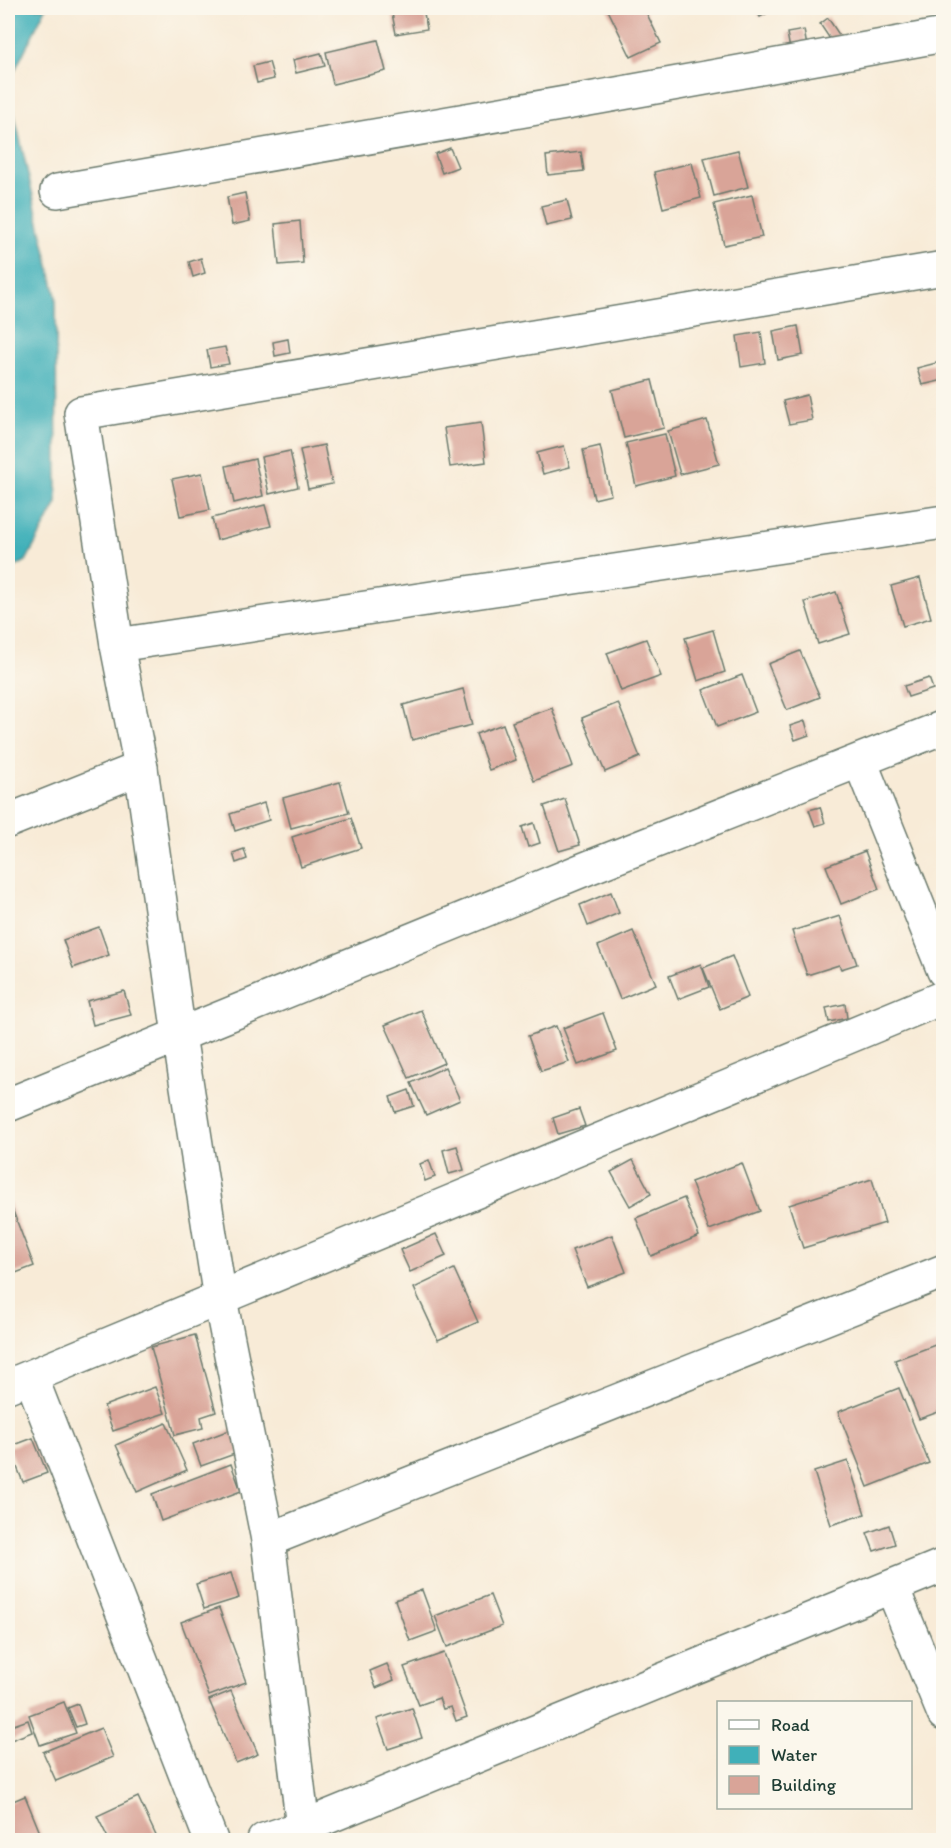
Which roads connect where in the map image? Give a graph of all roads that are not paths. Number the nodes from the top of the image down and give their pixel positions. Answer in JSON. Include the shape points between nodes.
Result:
{"nodes":[{"id":1,"x":944,"y":35,"type":"edge"},
{"id":2,"x":57,"y":191,"type":"dead end"},
{"id":3,"x":944,"y":268,"type":"edge"},
{"id":4,"x":944,"y":522,"type":"edge"},
{"id":5,"x":117,"y":645,"type":"junction"},
{"id":6,"x":944,"y":727,"type":"edge"},
{"id":7,"x":860,"y":761,"type":"junction"},
{"id":8,"x":141,"y":768,"type":"junction"},
{"id":9,"x":8,"y":821,"type":"edge"},
{"id":10,"x":944,"y":971,"type":"edge"},
{"id":11,"x":944,"y":997,"type":"edge"},
{"id":12,"x":179,"y":1035,"type":"junction"},
{"id":13,"x":8,"y":1105,"type":"edge"},
{"id":14,"x":944,"y":1271,"type":"edge"},
{"id":15,"x":220,"y":1299,"type":"junction"},
{"id":16,"x":19,"y":1382,"type":"edge"},
{"id":17,"x":268,"y":1540,"type":"junction"},
{"id":18,"x":944,"y":1565,"type":"edge"},
{"id":19,"x":892,"y":1587,"type":"junction"},
{"id":20,"x":944,"y":1714,"type":"edge"},
{"id":21,"x":303,"y":1827,"type":"junction"},
{"id":22,"x":212,"y":1840,"type":"edge"},
{"id":23,"x":264,"y":1840,"type":"edge"}],
"edges":[{"from":1,"to":2,"type":"street"},
{"from":3,"to":5,"type":"street","via":[[81,413]]},
{"from":4,"to":5,"type":"street"},
{"from":5,"to":8,"type":"street"},
{"from":6,"to":7,"type":"street"},
{"from":7,"to":10,"type":"street"},
{"from":7,"to":12,"type":"street"},
{"from":8,"to":9,"type":"street"},
{"from":8,"to":12,"type":"street"},
{"from":11,"to":15,"type":"street"},
{"from":12,"to":13,"type":"street"},
{"from":12,"to":15,"type":"street"},
{"from":14,"to":17,"type":"street"},
{"from":15,"to":16,"type":"street"},
{"from":15,"to":17,"type":"street"},
{"from":16,"to":22,"type":"street"},
{"from":17,"to":21,"type":"street"},
{"from":18,"to":19,"type":"street"},
{"from":19,"to":20,"type":"street"},
{"from":19,"to":21,"type":"street"},
{"from":21,"to":23,"type":"street"}]}
